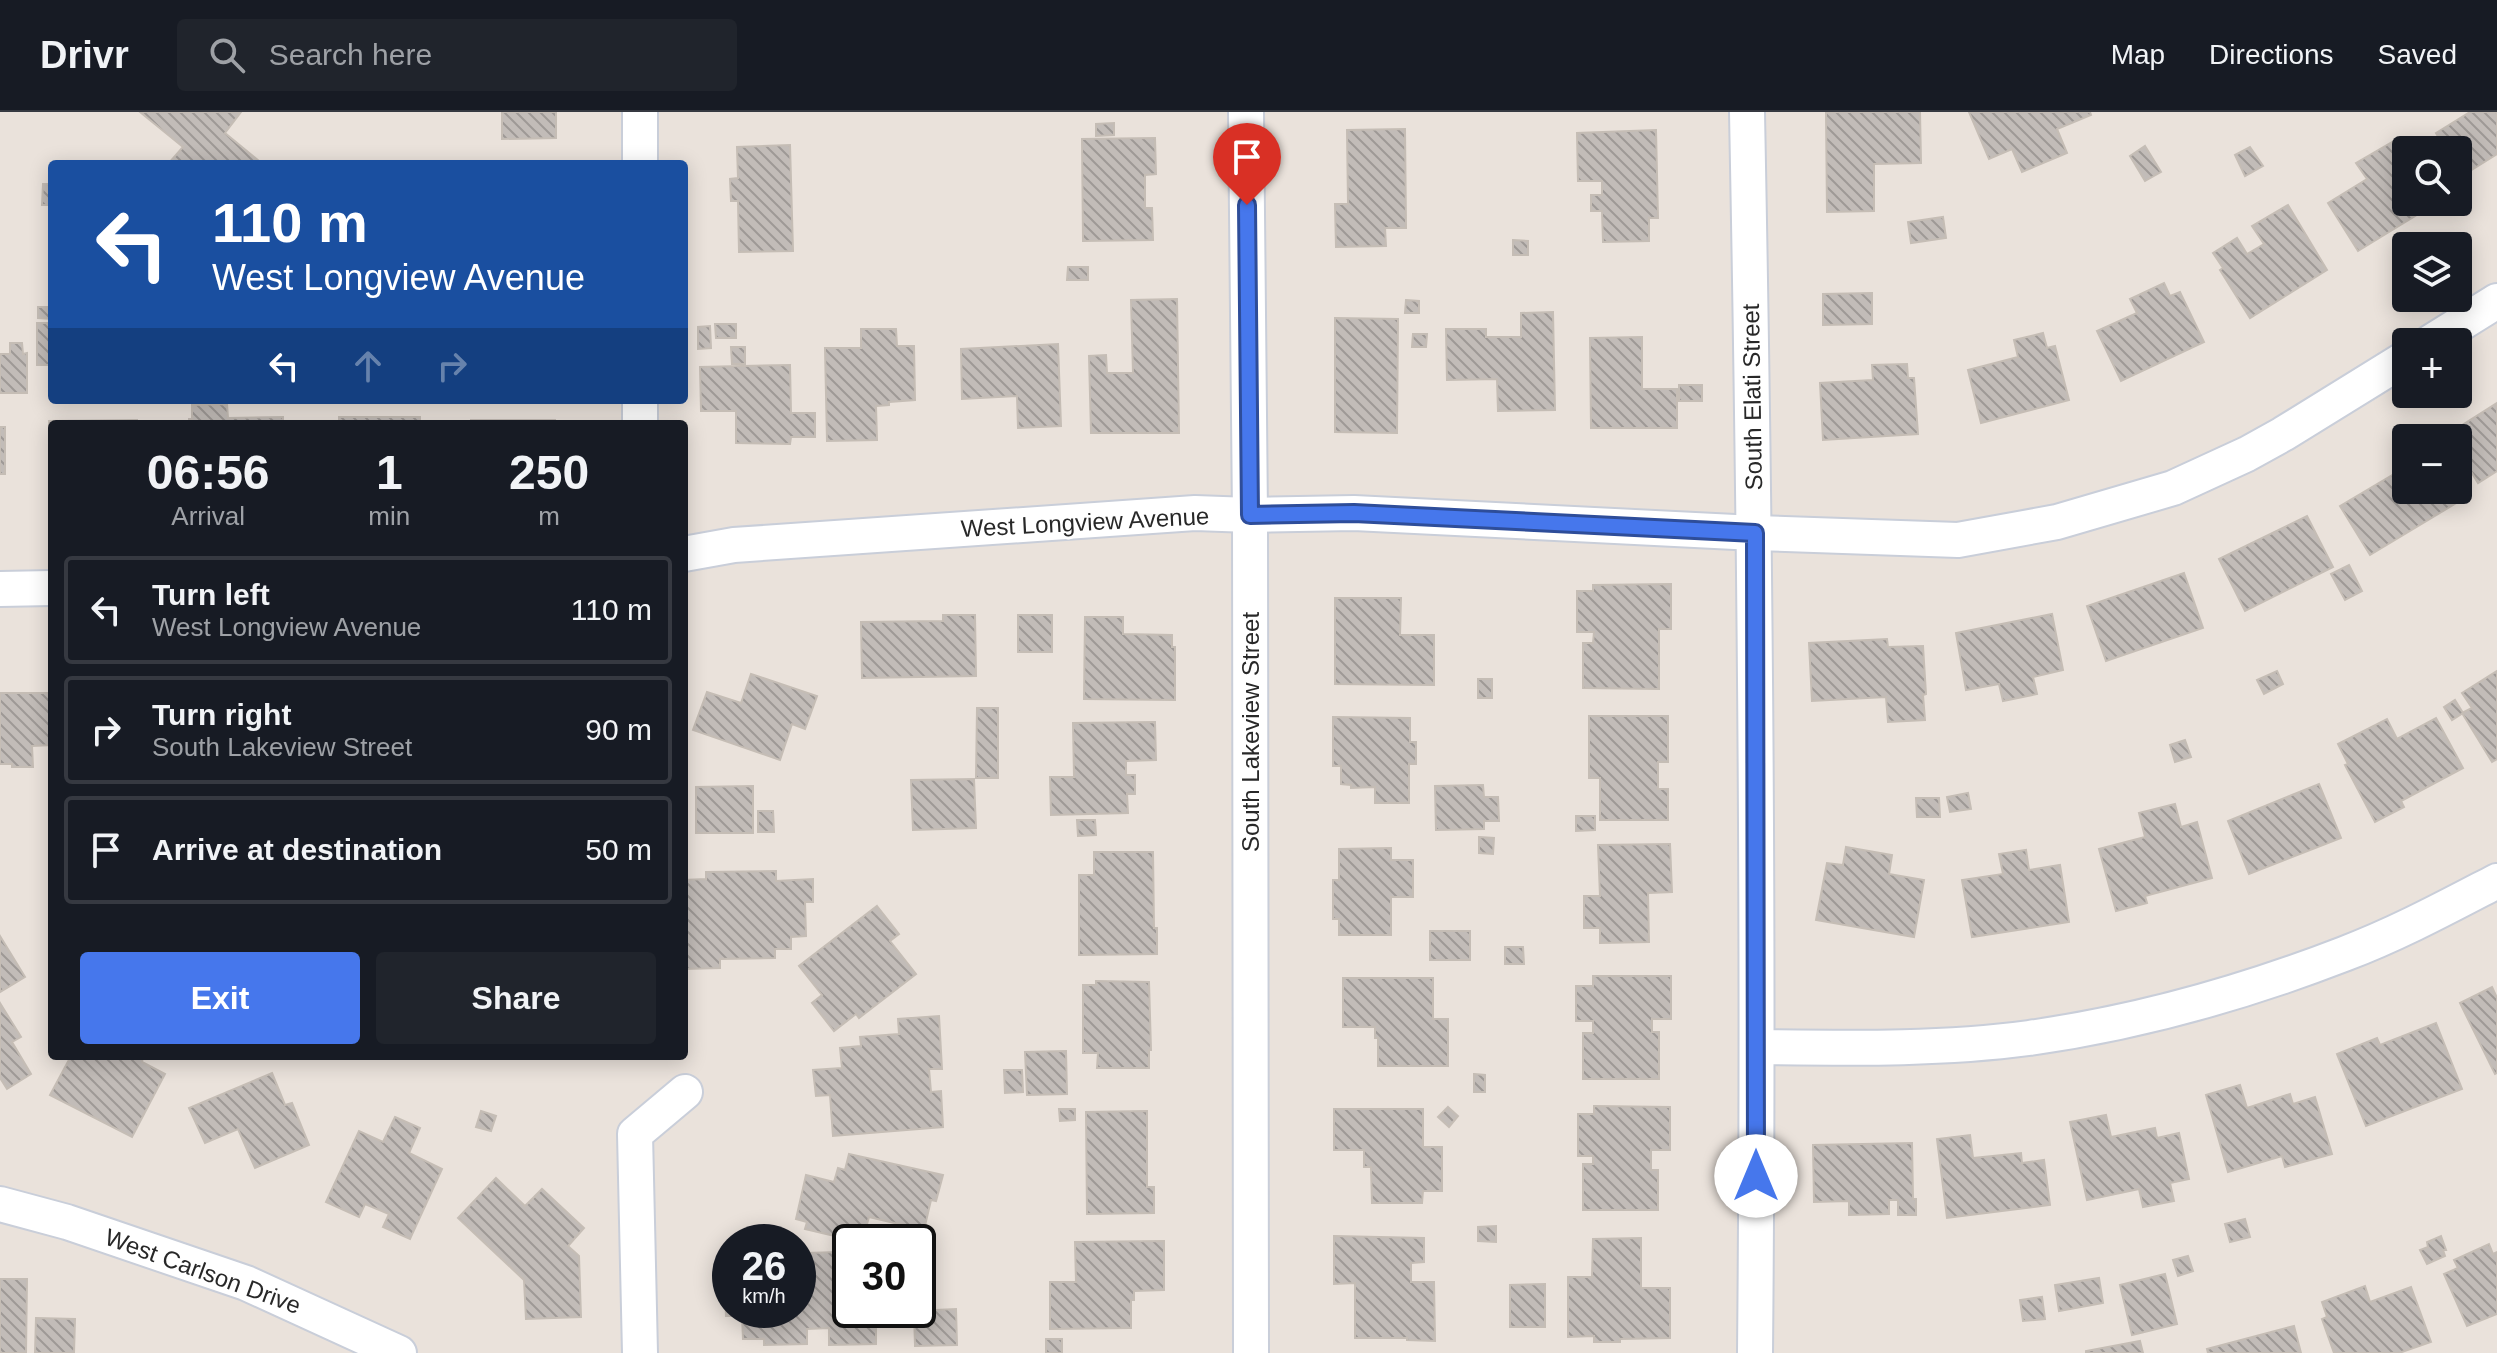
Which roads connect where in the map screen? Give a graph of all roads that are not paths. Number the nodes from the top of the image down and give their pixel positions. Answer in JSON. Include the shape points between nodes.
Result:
{"nodes":[{"id":1,"x":640,"y":112,"type":"edge"},
{"id":2,"x":1246,"y":112,"type":"edge"},
{"id":3,"x":1747,"y":112,"type":"edge"},
{"id":4,"x":640,"y":160,"type":"edge"},
{"id":5,"x":2497,"y":301,"type":"edge"},
{"id":6,"x":2454,"y":328,"type":"edge"},
{"id":7,"x":2392,"y":367,"type":"edge"},
{"id":8,"x":1250,"y":515,"type":"junction"},
{"id":9,"x":1755,"y":533,"type":"junction"},
{"id":10,"x":688,"y":553,"type":"edge"},
{"id":11,"x":48,"y":588,"type":"edge"},
{"id":12,"x":0,"y":589,"type":"edge"},
{"id":13,"x":2497,"y":881,"type":"edge"},
{"id":14,"x":1757,"y":1047,"type":"junction"},
{"id":15,"x":685,"y":1092,"type":"dead end"},
{"id":16,"x":0,"y":1204,"type":"edge"},
{"id":17,"x":399,"y":1353,"type":"edge"},
{"id":18,"x":640,"y":1353,"type":"edge"},
{"id":19,"x":1251,"y":1353,"type":"edge"},
{"id":20,"x":1755,"y":1353,"type":"edge"}],
"edges":[{"from":1,"to":4,"type":"street"},
{"from":2,"to":8,"type":"street","name":"South Lakeview Street"},
{"from":3,"to":9,"type":"street","name":"South Elati Street"},
{"from":5,"to":6,"type":"street"},
{"from":7,"to":9,"type":"street","name":"West Longview Avenue","via":[[2247,454],[2173,488],[2057,522],[1958,540]]},
{"from":8,"to":9,"type":"street","name":"West Longview Avenue","via":[[1354,513]]},
{"from":8,"to":10,"type":"street","name":"West Longview Avenue","via":[[1195,513],[734,545]]},
{"from":8,"to":19,"type":"street","name":"South Lakeview Street"},
{"from":9,"to":14,"type":"street","name":"South Elati Street"},
{"from":11,"to":12,"type":"street"},
{"from":13,"to":14,"type":"street","via":[[2346,954],[2228,994],[2138,1017],[2030,1038],[1918,1048]]},
{"from":14,"to":20,"type":"street","name":"South Elati Street"},
{"from":15,"to":18,"type":"street","via":[[635,1134]]},
{"from":16,"to":17,"type":"street","name":"West Carlson Drive","via":[[246,1283]]}]}
